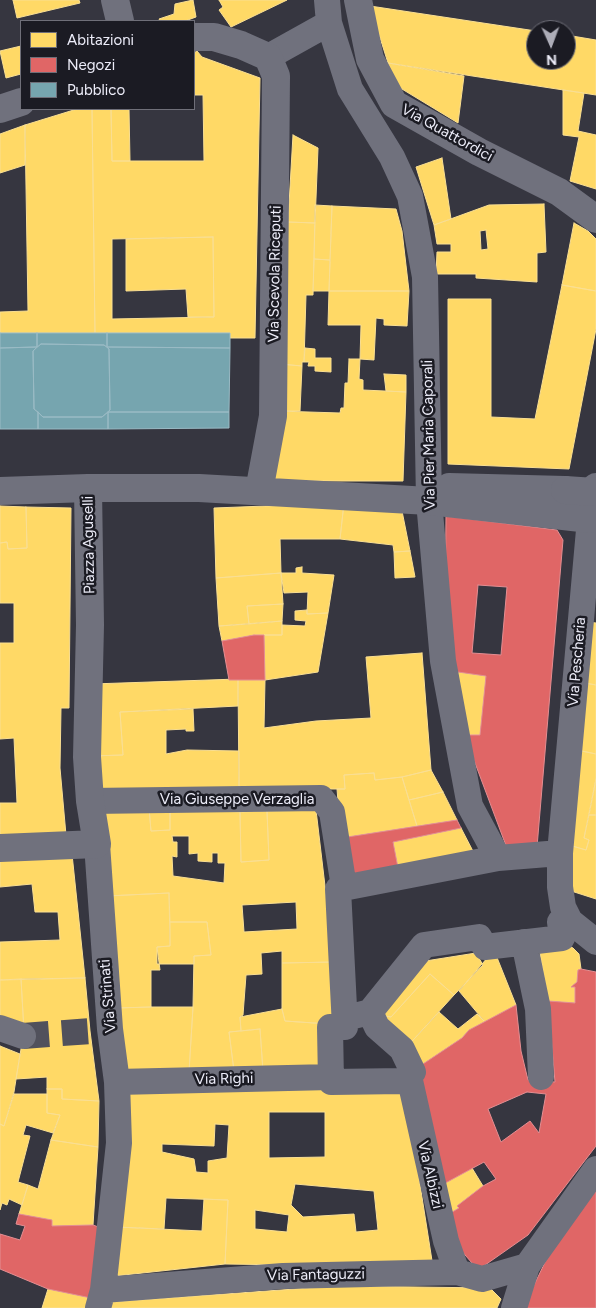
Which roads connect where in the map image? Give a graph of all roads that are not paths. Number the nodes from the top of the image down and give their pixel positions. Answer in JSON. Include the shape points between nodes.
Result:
{"nodes":[{"id":1,"x":115,"y":0,"type":"edge"},
{"id":2,"x":358,"y":0,"type":"edge"},
{"id":3,"x":328,"y":12,"type":"edge"},
{"id":4,"x":120,"y":20,"type":"edge"},
{"id":5,"x":195,"y":37,"type":"edge"},
{"id":6,"x":268,"y":57,"type":"junction"},
{"id":7,"x":20,"y":102,"type":"edge"},
{"id":8,"x":0,"y":110,"type":"edge"},
{"id":9,"x":596,"y":219,"type":"edge"},
{"id":10,"x":596,"y":487,"type":"edge"},
{"id":11,"x":88,"y":488,"type":"junction"},
{"id":12,"x":0,"y":491,"type":"edge"},
{"id":13,"x":259,"y":491,"type":"junction"},
{"id":14,"x":596,"y":492,"type":"edge"},
{"id":15,"x":429,"y":501,"type":"junction"},
{"id":16,"x":590,"y":519,"type":"junction"},
{"id":17,"x":88,"y":683,"type":"joint"},
{"id":18,"x":90,"y":801,"type":"junction"},
{"id":19,"x":97,"y":844,"type":"junction"},
{"id":20,"x":0,"y":848,"type":"edge"},
{"id":21,"x":560,"y":853,"type":"junction"},
{"id":22,"x":498,"y":858,"type":"junction"},
{"id":23,"x":344,"y":887,"type":"junction"},
{"id":24,"x":570,"y":921,"type":"junction"},
{"id":25,"x":524,"y":942,"type":"junction"},
{"id":26,"x":596,"y":942,"type":"edge"},
{"id":27,"x":370,"y":1012,"type":"junction"},
{"id":28,"x":344,"y":1017,"type":"junction"},
{"id":29,"x":409,"y":1076,"type":"junction"},
{"id":30,"x":331,"y":1077,"type":"junction"},
{"id":31,"x":541,"y":1077,"type":"dead end"},
{"id":32,"x":117,"y":1082,"type":"junction"},
{"id":33,"x":596,"y":1168,"type":"edge"},
{"id":34,"x":527,"y":1266,"type":"junction"},
{"id":35,"x":457,"y":1272,"type":"junction"},
{"id":36,"x":101,"y":1299,"type":"edge"},
{"id":37,"x":514,"y":1308,"type":"edge"}],
"edges":[{"from":1,"to":4,"type":"street"},
{"from":2,"to":9,"type":"street","name":"Via Quattordici","via":[[370,59],[394,104],[559,192]]},
{"from":3,"to":6,"type":"street","name":"Via Pier Maria Caporali"},
{"from":3,"to":15,"type":"street","name":"Via Pier Maria Caporali","via":[[350,89],[392,157],[410,196],[425,277]]},
{"from":5,"to":6,"type":"street","via":[[214,37]]},
{"from":6,"to":13,"type":"street","name":"Via Scevola Riceputi","via":[[276,76],[277,104],[273,416]]},
{"from":7,"to":8,"type":"street"},
{"from":10,"to":16,"type":"street"},
{"from":11,"to":12,"type":"street"},
{"from":11,"to":13,"type":"street","name":"Piazza Aguselli"},
{"from":11,"to":17,"type":"street","name":"Piazza Aguselli"},
{"from":13,"to":15,"type":"street"},
{"from":14,"to":15,"type":"street","bridge":true,"via":[[449,487]]},
{"from":15,"to":16,"type":"street"},
{"from":15,"to":22,"type":"street","name":"Via Pier Maria Caporali","via":[[443,661],[470,806]]},
{"from":16,"to":21,"type":"street","name":"Via Pescheria"},
{"from":17,"to":18,"type":"street","name":"Via Strinati","via":[[86,757]]},
{"from":18,"to":19,"type":"street","name":"Via Strinati"},
{"from":18,"to":23,"type":"street","name":"Via Giuseppe Verzaglia","via":[[321,798],[332,812]]},
{"from":19,"to":20,"type":"street"},
{"from":19,"to":32,"type":"street","name":"Via Strinati","via":[[100,1030]]},
{"from":21,"to":22,"type":"street"},
{"from":21,"to":24,"type":"street","name":"Via Pescheria","via":[[562,901]]},
{"from":22,"to":23,"type":"street"},
{"from":23,"to":28,"type":"street","via":[[338,889]]},
{"from":24,"to":25,"type":"street","via":[[560,922],[562,938]]},
{"from":24,"to":26,"type":"street"},
{"from":25,"to":27,"type":"street","via":[[485,947],[479,937],[424,945]]},
{"from":25,"to":31,"type":"street","via":[[538,1009]]},
{"from":27,"to":28,"type":"street"},
{"from":27,"to":29,"type":"street","name":"Via Albizzi","via":[[377,1027],[402,1050],[413,1072]]},
{"from":28,"to":30,"type":"street","via":[[345,1027],[330,1027]]},
{"from":29,"to":30,"type":"street","name":"Via Righi","via":[[404,1082],[331,1082]]},
{"from":29,"to":35,"type":"street","name":"Via Albizzi","via":[[446,1240]]},
{"from":30,"to":32,"type":"street","name":"Via Righi"},
{"from":32,"to":36,"type":"street","name":"Via Strinati","via":[[119,1143]]},
{"from":33,"to":34,"type":"street"},
{"from":34,"to":35,"type":"street","name":"Via Fantaguzzi","via":[[482,1279]]},
{"from":34,"to":37,"type":"street"},
{"from":35,"to":36,"type":"street","name":"Via Fantaguzzi","via":[[256,1277]]}]}
